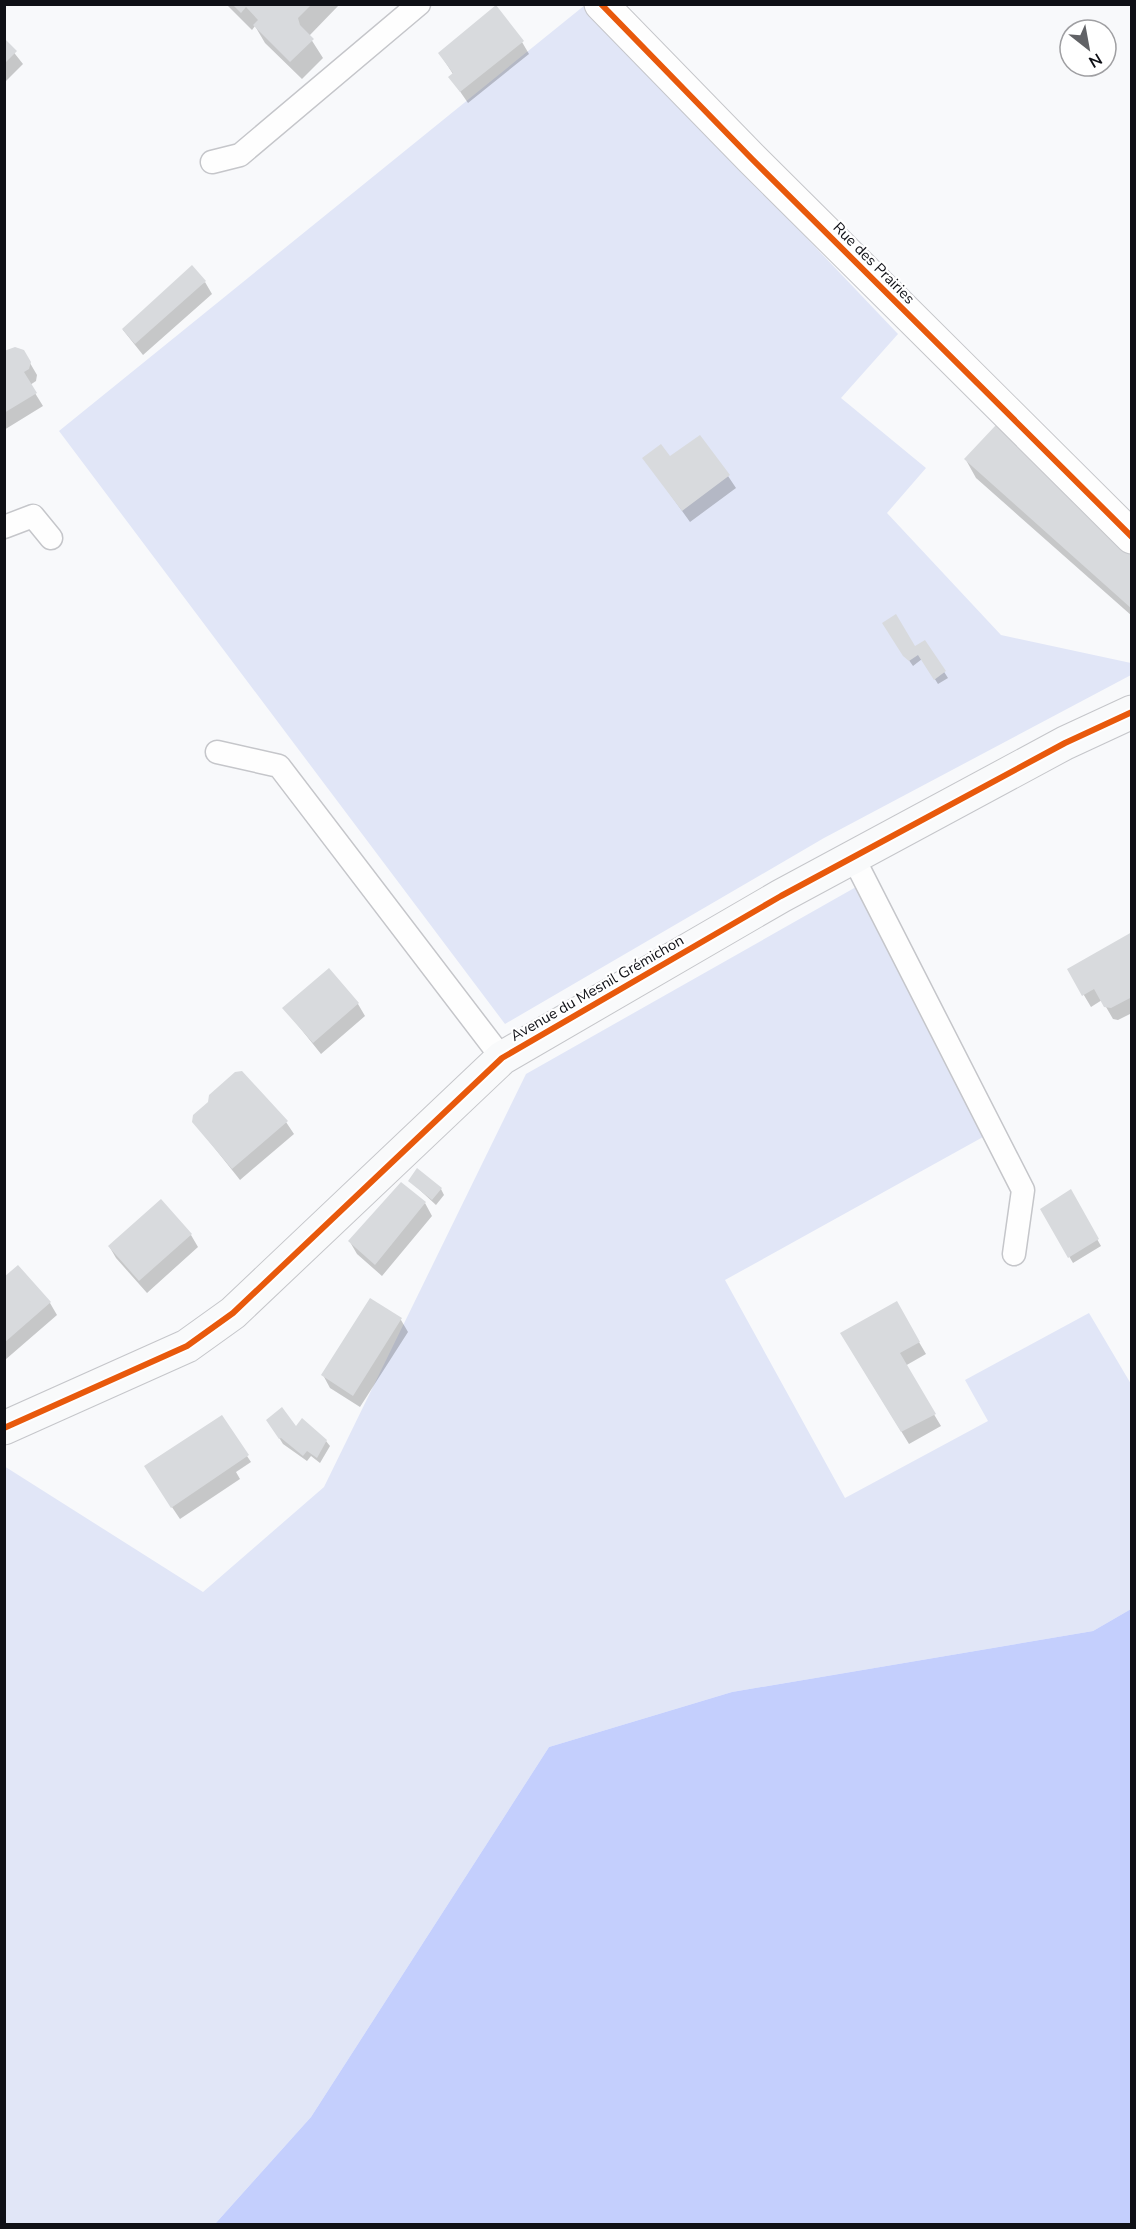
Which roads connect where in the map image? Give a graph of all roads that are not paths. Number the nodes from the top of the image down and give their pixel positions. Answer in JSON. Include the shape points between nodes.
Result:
{"nodes":[{"id":1,"x":418,"y":4,"type":"edge"},
{"id":2,"x":601,"y":4,"type":"edge"},
{"id":3,"x":212,"y":162,"type":"dead end"},
{"id":4,"x":4,"y":527,"type":"edge"},
{"id":5,"x":1131,"y":537,"type":"edge"},
{"id":6,"x":51,"y":538,"type":"dead end"},
{"id":7,"x":1131,"y":712,"type":"edge"},
{"id":8,"x":217,"y":752,"type":"dead end"},
{"id":9,"x":853,"y":857,"type":"junction"},
{"id":10,"x":502,"y":1058,"type":"junction"},
{"id":11,"x":1014,"y":1254,"type":"dead end"},
{"id":12,"x":4,"y":1428,"type":"edge"}],
"edges":[{"from":1,"to":3,"type":"lane","via":[[240,155]]},
{"from":2,"to":5,"type":"street","name":"Rue des Prairies"},
{"from":4,"to":6,"type":"lane","via":[[33,516]]},
{"from":7,"to":9,"type":"street","name":"Avenue du Mesnil Grémichon","via":[[1065,743]]},
{"from":8,"to":10,"type":"lane","via":[[279,766]]},
{"from":9,"to":10,"type":"street","name":"Avenue du Mesnil Grémichon"},
{"from":9,"to":11,"type":"lane","via":[[1023,1190]]},
{"from":10,"to":12,"type":"street","name":"Avenue du Mesnil Grémichon","via":[[233,1313],[187,1346]]}]}
